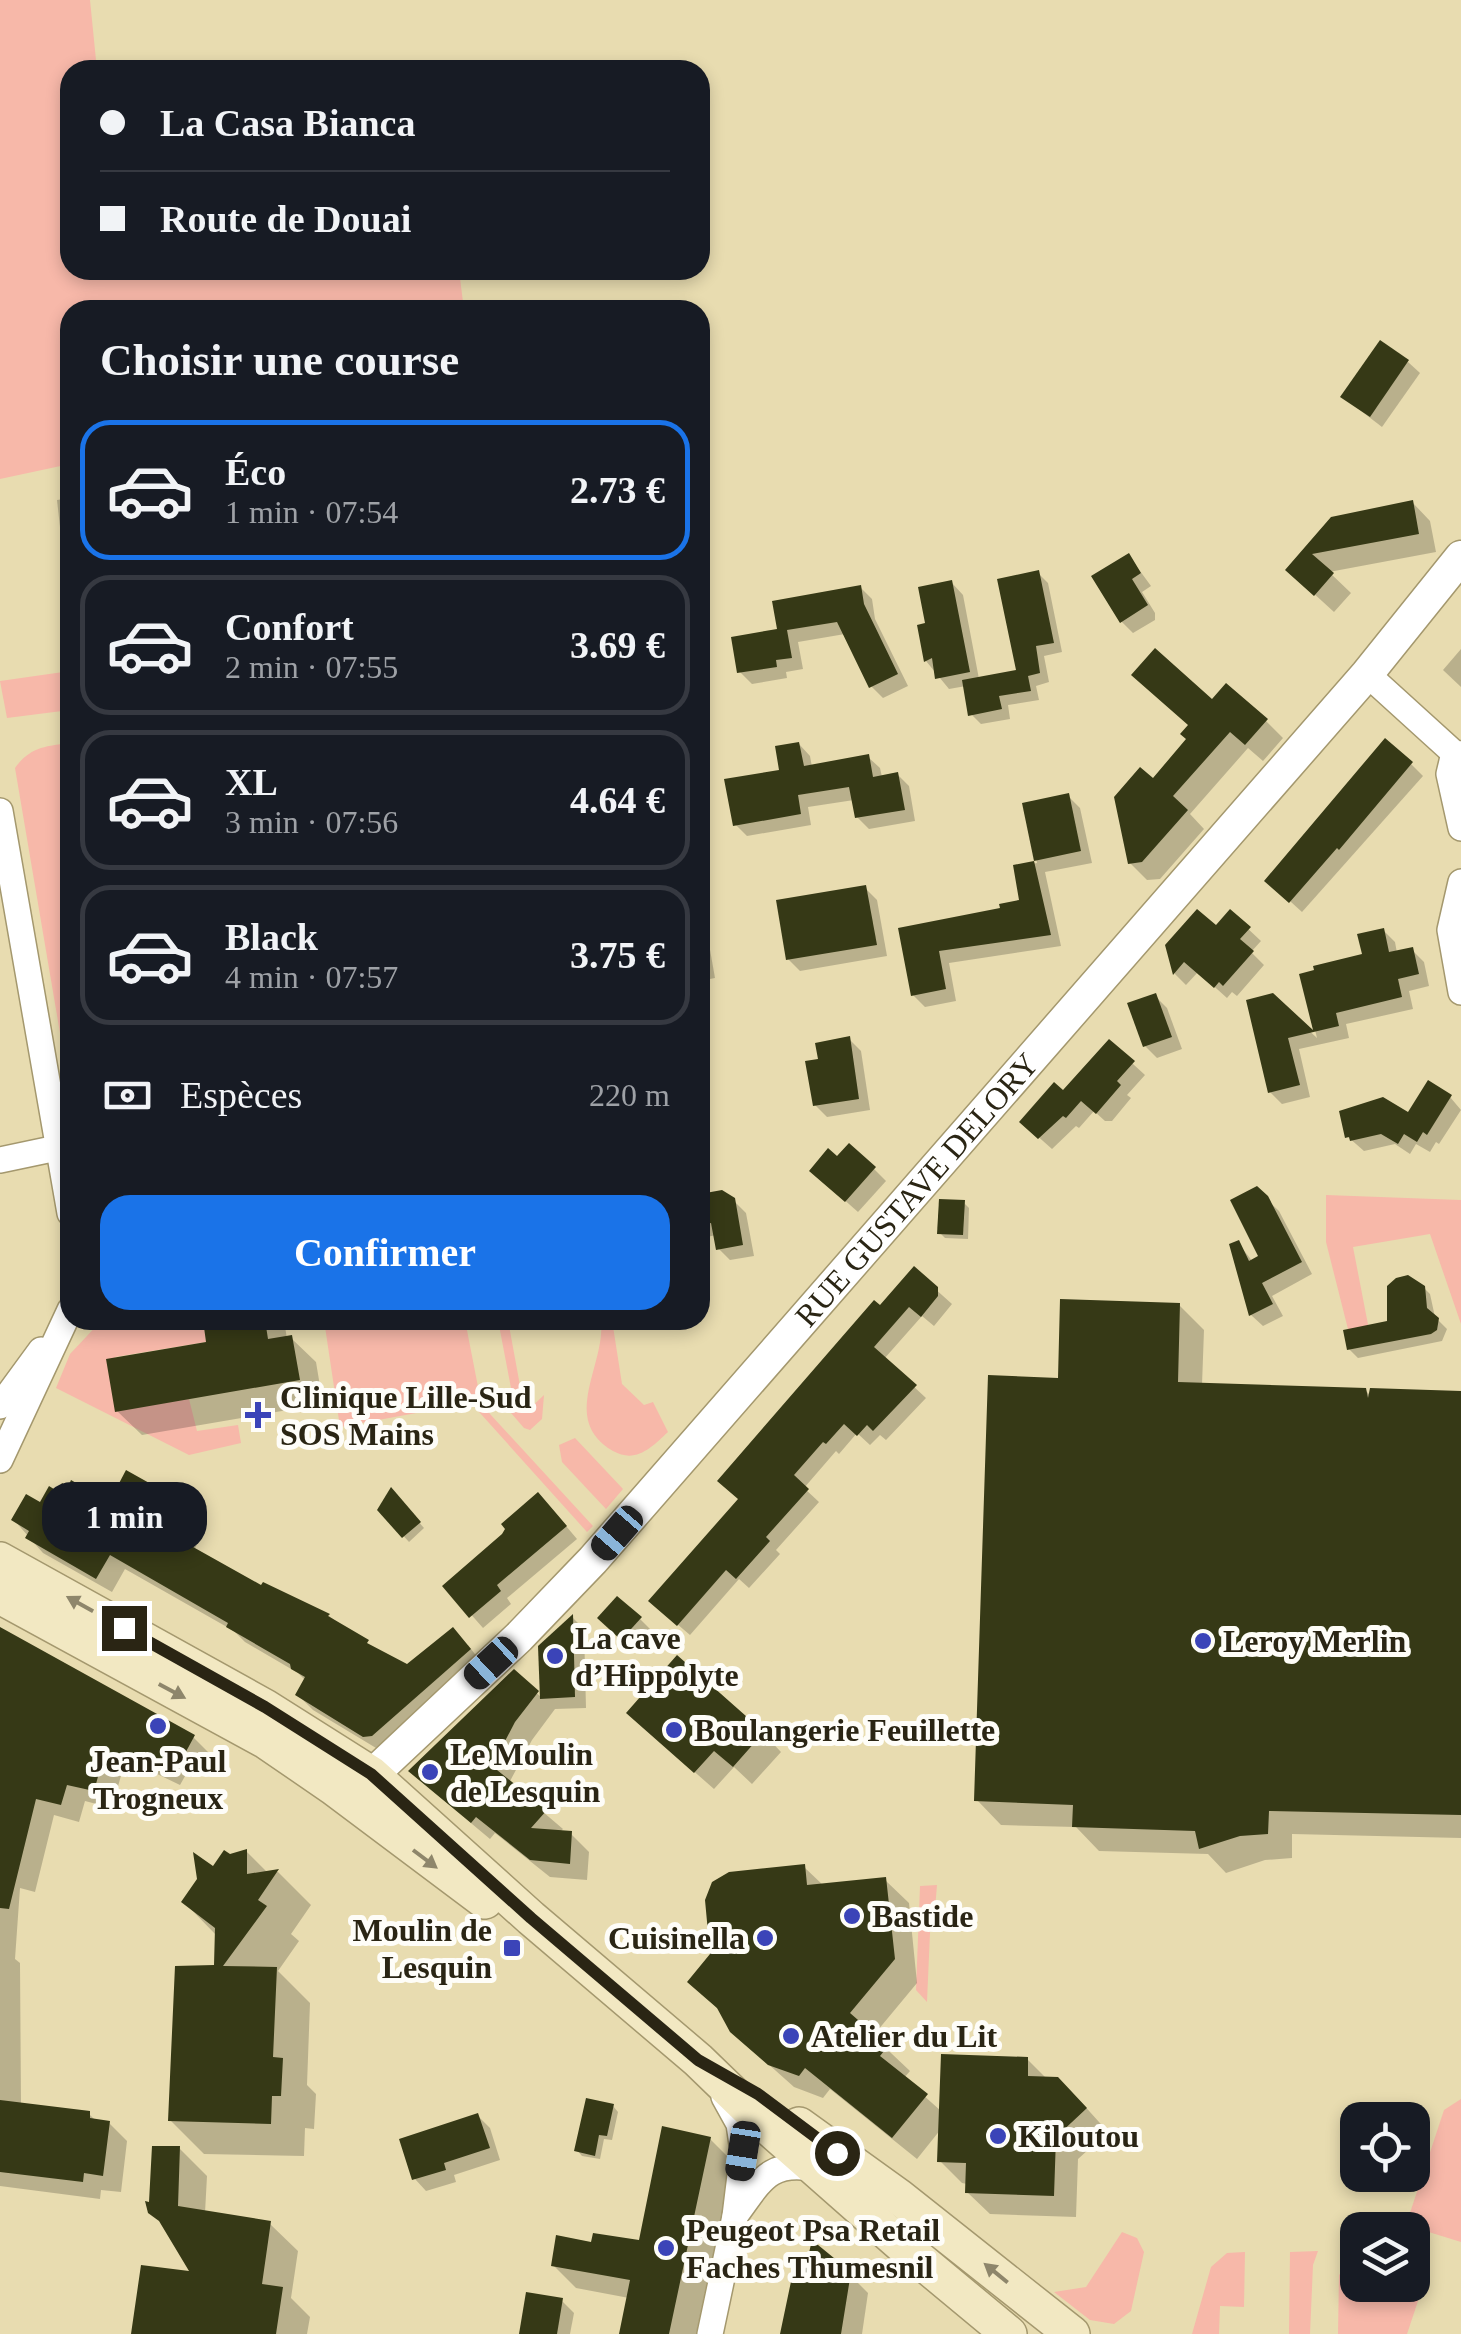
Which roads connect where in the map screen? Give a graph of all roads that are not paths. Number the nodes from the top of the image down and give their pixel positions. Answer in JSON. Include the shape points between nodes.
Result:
{"nodes":[{"id":1,"x":1461,"y":557,"type":"edge"},
{"id":2,"x":1367,"y":674,"type":"junction"},
{"id":3,"x":1457,"y":753,"type":"edge"},
{"id":4,"x":0,"y":811,"type":"edge"},
{"id":5,"x":1461,"y":828,"type":"edge"},
{"id":6,"x":1461,"y":882,"type":"edge"},
{"id":7,"x":1461,"y":992,"type":"edge"},
{"id":8,"x":57,"y":1148,"type":"junction"},
{"id":9,"x":4,"y":1159,"type":"edge"},
{"id":10,"x":60,"y":1163,"type":"edge"},
{"id":11,"x":60,"y":1323,"type":"edge"},
{"id":12,"x":60,"y":1330,"type":"edge"},
{"id":13,"x":0,"y":1406,"type":"edge"},
{"id":14,"x":0,"y":1460,"type":"edge"},
{"id":15,"x":0,"y":1560,"type":"edge"},
{"id":16,"x":0,"y":1596,"type":"edge"},
{"id":17,"x":360,"y":1786,"type":"junction"},
{"id":18,"x":698,"y":2060,"type":"junction"},
{"id":19,"x":818,"y":2169,"type":"junction"},
{"id":20,"x":735,"y":2216,"type":"junction"},
{"id":21,"x":710,"y":2334,"type":"edge"},
{"id":22,"x":1009,"y":2334,"type":"edge"},
{"id":23,"x":1072,"y":2334,"type":"edge"}],
"edges":[{"from":1,"to":2,"type":"street","name":"RUE GUSTAVE DELORY"},
{"from":2,"to":3,"type":"street"},
{"from":2,"to":17,"type":"street","name":"RUE GUSTAVE DELORY","via":[[581,1573]]},
{"from":3,"to":5,"type":"street","via":[[1449,774]]},
{"from":4,"to":8,"type":"street"},
{"from":6,"to":7,"type":"street","via":[[1450,930]]},
{"from":8,"to":9,"type":"street"},
{"from":8,"to":10,"type":"street"},
{"from":11,"to":13,"type":"street"},
{"from":12,"to":14,"type":"street"},
{"from":17,"to":15,"type":"main road","one_way":true,"via":[[265,1707]]},
{"from":16,"to":17,"type":"main road","one_way":true},
{"from":17,"to":18,"type":"main road"},
{"from":18,"to":19,"type":"main road"},
{"from":18,"to":20,"type":"street","via":[[739,2124],[743,2151]]},
{"from":23,"to":18,"type":"main road","one_way":true,"via":[[758,2094]]},
{"from":19,"to":20,"type":"street","via":[[790,2164],[766,2175]]},
{"from":19,"to":22,"type":"main road"},
{"from":20,"to":21,"type":"street"}]}
